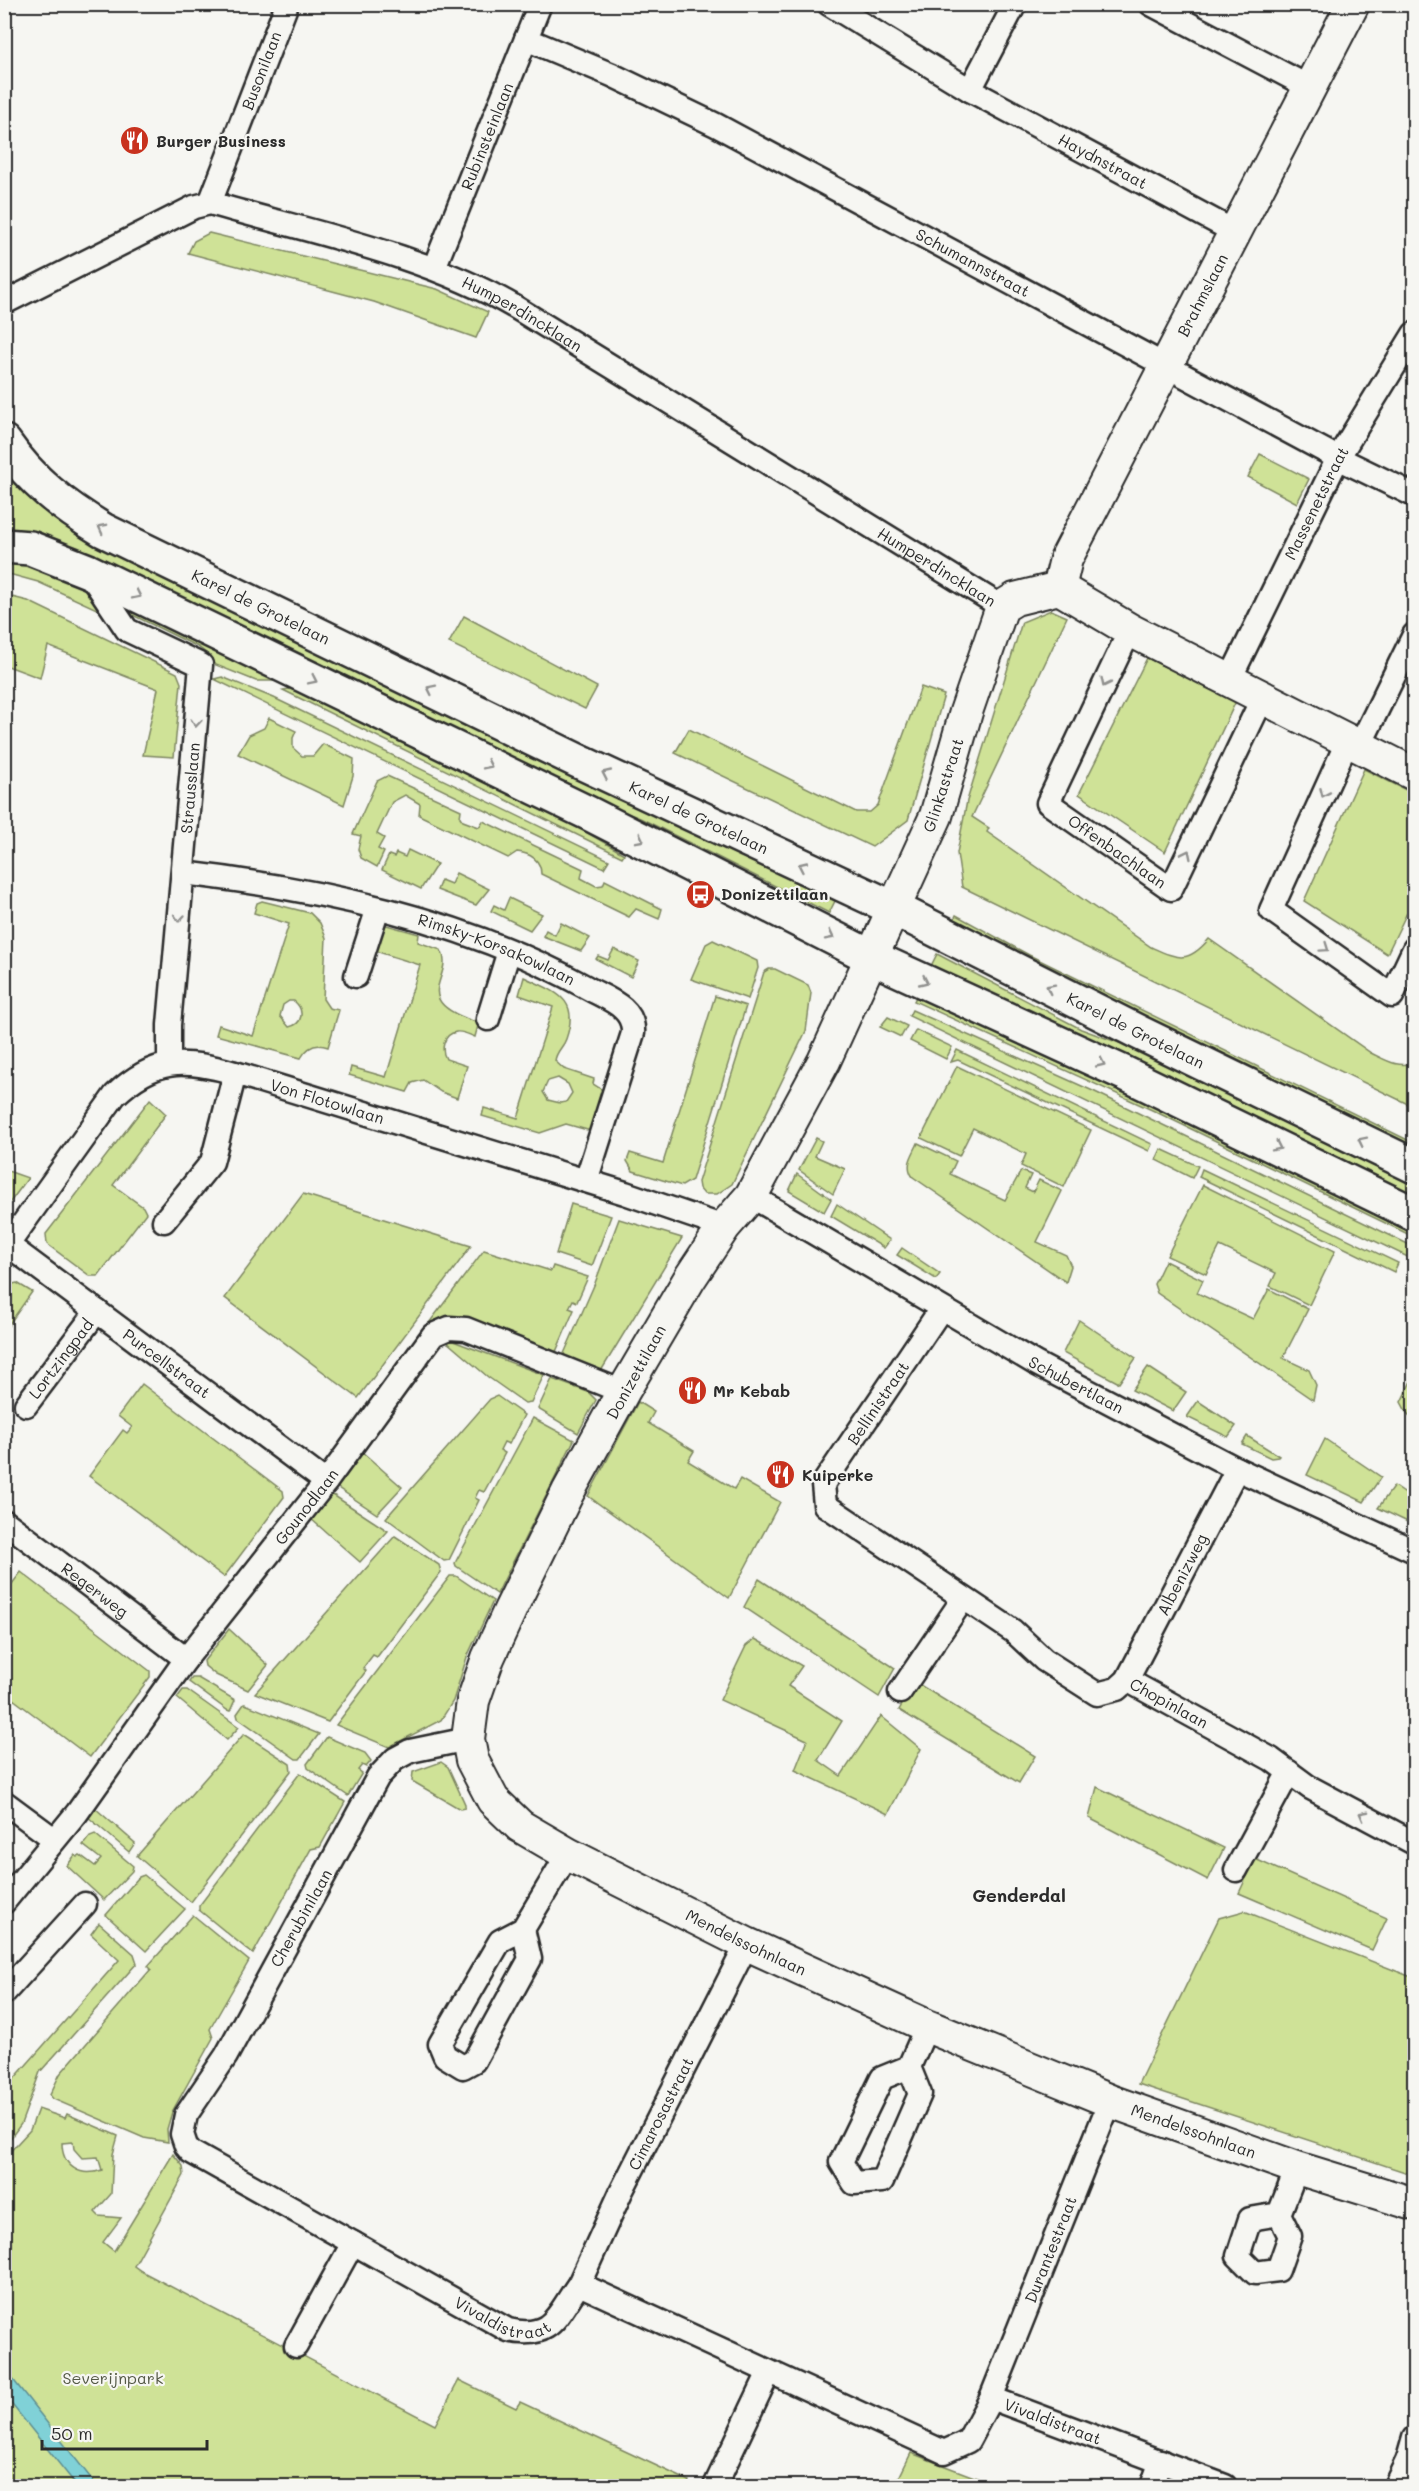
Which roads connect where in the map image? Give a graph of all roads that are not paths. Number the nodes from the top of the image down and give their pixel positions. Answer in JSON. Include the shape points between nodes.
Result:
{"nodes":[{"id":1,"x":287,"y":4,"type":"edge"},
{"id":2,"x":540,"y":4,"type":"edge"},
{"id":3,"x":829,"y":4,"type":"edge"},
{"id":4,"x":1015,"y":4,"type":"edge"},
{"id":5,"x":1151,"y":4,"type":"edge"},
{"id":6,"x":1353,"y":4,"type":"edge"},
{"id":7,"x":526,"y":39,"type":"junction"},
{"id":8,"x":1309,"y":87,"type":"junction"},
{"id":9,"x":970,"y":90,"type":"junction"},
{"id":10,"x":210,"y":203,"type":"junction"},
{"id":11,"x":1235,"y":232,"type":"junction"},
{"id":12,"x":434,"y":268,"type":"junction"},
{"id":13,"x":4,"y":303,"type":"edge"},
{"id":14,"x":1414,"y":334,"type":"edge"},
{"id":15,"x":1166,"y":366,"type":"junction"},
{"id":16,"x":4,"y":442,"type":"edge"},
{"id":17,"x":1338,"y":458,"type":"junction"},
{"id":18,"x":1414,"y":495,"type":"edge"},
{"id":19,"x":4,"y":546,"type":"edge"},
{"id":20,"x":88,"y":571,"type":"junction"},
{"id":21,"x":1059,"y":588,"type":"junction"},
{"id":22,"x":1002,"y":607,"type":"junction"},
{"id":23,"x":1130,"y":630,"type":"junction"},
{"id":24,"x":1414,"y":635,"type":"edge"},
{"id":25,"x":1230,"y":679,"type":"junction"},
{"id":26,"x":1263,"y":697,"type":"junction"},
{"id":27,"x":1354,"y":743,"type":"junction"},
{"id":28,"x":1414,"y":774,"type":"edge"},
{"id":29,"x":183,"y":873,"type":"junction"},
{"id":30,"x":378,"y":908,"type":"junction"},
{"id":31,"x":893,"y":908,"type":"junction"},
{"id":32,"x":1414,"y":949,"type":"edge"},
{"id":33,"x":509,"y":951,"type":"junction"},
{"id":34,"x":871,"y":957,"type":"junction"},
{"id":35,"x":356,"y":976,"type":"dead end"},
{"id":36,"x":488,"y":1019,"type":"dead end"},
{"id":37,"x":169,"y":1063,"type":"junction"},
{"id":38,"x":235,"y":1073,"type":"junction"},
{"id":39,"x":1414,"y":1166,"type":"edge"},
{"id":40,"x":586,"y":1181,"type":"junction"},
{"id":41,"x":751,"y":1197,"type":"junction"},
{"id":42,"x":1414,"y":1214,"type":"edge"},
{"id":43,"x":164,"y":1221,"type":"dead end"},
{"id":44,"x":724,"y":1227,"type":"junction"},
{"id":45,"x":6,"y":1247,"type":"edge"},
{"id":46,"x":941,"y":1309,"type":"junction"},
{"id":47,"x":97,"y":1311,"type":"junction"},
{"id":48,"x":623,"y":1392,"type":"junction"},
{"id":49,"x":26,"y":1405,"type":"dead end"},
{"id":50,"x":1238,"y":1469,"type":"junction"},
{"id":51,"x":326,"y":1482,"type":"junction"},
{"id":52,"x":823,"y":1499,"type":"joint"},
{"id":53,"x":4,"y":1521,"type":"edge"},
{"id":54,"x":1414,"y":1551,"type":"edge"},
{"id":55,"x":963,"y":1599,"type":"junction"},
{"id":56,"x":186,"y":1659,"type":"junction"},
{"id":57,"x":1126,"y":1680,"type":"junction"},
{"id":58,"x":900,"y":1692,"type":"dead end"},
{"id":59,"x":468,"y":1739,"type":"junction"},
{"id":60,"x":1289,"y":1772,"type":"junction"},
{"id":61,"x":4,"y":1802,"type":"edge"},
{"id":62,"x":54,"y":1839,"type":"junction"},
{"id":63,"x":1414,"y":1843,"type":"edge"},
{"id":64,"x":568,"y":1854,"type":"junction"},
{"id":65,"x":1236,"y":1870,"type":"dead end"},
{"id":66,"x":4,"y":1902,"type":"edge"},
{"id":67,"x":85,"y":1904,"type":"dead end"},
{"id":68,"x":523,"y":1929,"type":"junction"},
{"id":69,"x":747,"y":1944,"type":"junction"},
{"id":70,"x":4,"y":1993,"type":"edge"},
{"id":71,"x":927,"y":2026,"type":"junction"},
{"id":72,"x":909,"y":2067,"type":"junction"},
{"id":73,"x":1110,"y":2101,"type":"junction"},
{"id":74,"x":186,"y":2146,"type":"joint"},
{"id":75,"x":1297,"y":2168,"type":"junction"},
{"id":76,"x":1414,"y":2204,"type":"edge"},
{"id":77,"x":1279,"y":2214,"type":"dead end"},
{"id":78,"x":353,"y":2243,"type":"junction"},
{"id":79,"x":579,"y":2284,"type":"junction"},
{"id":80,"x":296,"y":2346,"type":"dead end"},
{"id":81,"x":769,"y":2372,"type":"junction"},
{"id":82,"x":992,"y":2398,"type":"junction"},
{"id":83,"x":1412,"y":2453,"type":"edge"},
{"id":84,"x":1161,"y":2462,"type":"junction"},
{"id":85,"x":715,"y":2486,"type":"edge"},
{"id":86,"x":1152,"y":2487,"type":"edge"},
{"id":87,"x":1225,"y":2487,"type":"edge"},
{"id":88,"x":1395,"y":2487,"type":"edge"}],
"edges":[{"from":1,"to":10,"type":"street","name":"Busonilaan"},
{"from":2,"to":7,"type":"street","name":"Rubinsteinlaan"},
{"from":3,"to":9,"type":"street","name":"Haydnstraat"},
{"from":4,"to":9,"type":"street"},
{"from":5,"to":8,"type":"street"},
{"from":6,"to":8,"type":"street","name":"Brahmslaan"},
{"from":7,"to":12,"type":"street","name":"Rubinsteinlaan"},
{"from":7,"to":15,"type":"street","name":"Schumannstraat","via":[[716,124]]},
{"from":8,"to":11,"type":"street","name":"Brahmslaan"},
{"from":9,"to":11,"type":"street","name":"Haydnstraat"},
{"from":10,"to":12,"type":"street","name":"Humperdincklaan"},
{"from":10,"to":13,"type":"street","via":[[194,207]]},
{"from":11,"to":15,"type":"street","name":"Brahmslaan"},
{"from":12,"to":22,"type":"street","name":"Humperdincklaan","via":[[490,292]]},
{"from":14,"to":17,"type":"street","name":"Massenetstraat"},
{"from":15,"to":17,"type":"street","name":"Schumannstraat"},
{"from":15,"to":21,"type":"street","name":"Brahmslaan","via":[[1066,559]]},
{"from":31,"to":16,"type":"main road","name":"Karel de Grotelaan","one_way":true,"via":[[578,761],[103,530],[69,510],[30,477]]},
{"from":17,"to":18,"type":"street","name":"Schumannstraat"},
{"from":17,"to":25,"type":"street","name":"Massenetstraat"},
{"from":19,"to":20,"type":"main road","via":[[30,548]]},
{"from":20,"to":29,"type":"street","name":"Strausslaan","one_way":true,"via":[[127,630],[201,665]]},
{"from":20,"to":34,"type":"main road","one_way":true,"via":[[588,813]]},
{"from":21,"to":22,"type":"street","via":[[1015,599]]},
{"from":21,"to":23,"type":"street"},
{"from":22,"to":31,"type":"street","name":"Glinkastraat","via":[[936,816]]},
{"from":23,"to":25,"type":"street"},
{"from":23,"to":26,"type":"street","name":"Offenbachlaan","one_way":true,"via":[[1048,803],[1171,889]]},
{"from":24,"to":27,"type":"street"},
{"from":25,"to":26,"type":"street"},
{"from":26,"to":27,"type":"street"},
{"from":27,"to":28,"type":"street"},
{"from":27,"to":32,"type":"street","one_way":true,"via":[[1270,910],[1392,996]]},
{"from":29,"to":30,"type":"street","name":"Rimsky-Korsakowlaan","via":[[269,884]]},
{"from":29,"to":37,"type":"street","name":"Strausslaan","one_way":true},
{"from":30,"to":33,"type":"street","name":"Rimsky-Korsakowlaan","via":[[441,925]]},
{"from":30,"to":35,"type":"street"},
{"from":31,"to":34,"type":"street","name":"Glinkastraat"},
{"from":39,"to":31,"type":"main road","name":"Karel de Grotelaan","one_way":true},
{"from":33,"to":36,"type":"street"},
{"from":33,"to":40,"type":"street","name":"Rimsky-Korsakowlaan","via":[[624,1009],[633,1022],[633,1033]]},
{"from":34,"to":41,"type":"street","name":"Donizettilaan","via":[[824,1060]]},
{"from":34,"to":42,"type":"main road","one_way":true,"via":[[1113,1068]]},
{"from":37,"to":38,"type":"street","name":"Von Flotowlaan","via":[[199,1063]]},
{"from":37,"to":45,"type":"street","name":"Von Flotowlaan","via":[[143,1074],[115,1095]]},
{"from":38,"to":40,"type":"street","name":"Von Flotowlaan"},
{"from":38,"to":43,"type":"street","via":[[212,1162]]},
{"from":40,"to":44,"type":"street","name":"Von Flotowlaan"},
{"from":41,"to":44,"type":"street","name":"Donizettilaan"},
{"from":41,"to":46,"type":"street","name":"Schubertlaan"},
{"from":44,"to":48,"type":"street","name":"Donizettilaan"},
{"from":45,"to":47,"type":"street","name":"Purcellstraat"},
{"from":46,"to":50,"type":"street","name":"Schubertlaan"},
{"from":46,"to":52,"type":"street","name":"Bellinistraat","via":[[823,1484]]},
{"from":47,"to":49,"type":"street","name":"Lortzingpad"},
{"from":47,"to":51,"type":"street","name":"Purcellstraat"},
{"from":48,"to":51,"type":"street","name":"Gounodlaan","via":[[466,1329],[449,1328],[434,1335]]},
{"from":48,"to":59,"type":"street","name":"Donizettilaan","via":[[568,1492],[488,1658],[473,1701]]},
{"from":50,"to":54,"type":"street","name":"Schubertlaan"},
{"from":50,"to":57,"type":"street","name":"Albenizweg"},
{"from":51,"to":56,"type":"street","name":"Gounodlaan"},
{"from":52,"to":55,"type":"street","name":"Chopinlaan","via":[[829,1510]]},
{"from":53,"to":56,"type":"street","name":"Regerweg"},
{"from":55,"to":57,"type":"street","name":"Chopinlaan","via":[[1097,1694],[1117,1689]]},
{"from":55,"to":58,"type":"street"},
{"from":56,"to":62,"type":"street","name":"Gounodlaan","via":[[77,1813]]},
{"from":57,"to":60,"type":"street","name":"Chopinlaan"},
{"from":59,"to":64,"type":"street","name":"Mendelssohnlaan","via":[[472,1760],[493,1800],[520,1826]]},
{"from":59,"to":74,"type":"street","name":"Cherubinilaan","via":[[410,1752],[395,1759],[378,1778],[226,2056],[186,2115],[182,2127]]},
{"from":63,"to":60,"type":"street","name":"Chopinlaan","one_way":true,"via":[[1309,1787]]},
{"from":60,"to":65,"type":"street"},
{"from":61,"to":62,"type":"street"},
{"from":62,"to":66,"type":"street","name":"Gounodlaan"},
{"from":64,"to":68,"type":"street"},
{"from":64,"to":69,"type":"street","name":"Mendelssohnlaan"},
{"from":67,"to":70,"type":"street"},
{"from":68,"to":68,"type":"street","via":[[500,1941],[441,2044],[445,2056],[463,2067],[474,2061],[530,1959]]},
{"from":69,"to":71,"type":"street","name":"Mendelssohnlaan"},
{"from":69,"to":79,"type":"street","name":"Cimarosastraat","via":[[626,2181]]},
{"from":71,"to":72,"type":"street"},
{"from":71,"to":73,"type":"street","name":"Mendelssohnlaan"},
{"from":72,"to":72,"type":"street","via":[[882,2078],[841,2162],[854,2184],[882,2181],[920,2094]]},
{"from":73,"to":75,"type":"street","name":"Mendelssohnlaan"},
{"from":73,"to":82,"type":"street","name":"Durantestraat"},
{"from":74,"to":78,"type":"street","name":"Vivaldistraat","via":[[199,2159]]},
{"from":75,"to":76,"type":"street","name":"Mendelssohnlaan"},
{"from":75,"to":77,"type":"street"},
{"from":78,"to":79,"type":"street","name":"Vivaldistraat","via":[[508,2330],[528,2334],[546,2329]]},
{"from":78,"to":80,"type":"street"},
{"from":79,"to":81,"type":"street","name":"Vivaldistraat"},
{"from":81,"to":82,"type":"street","name":"Vivaldistraat","via":[[944,2452],[968,2440]]},
{"from":81,"to":85,"type":"street"},
{"from":82,"to":84,"type":"street","name":"Vivaldistraat"},
{"from":83,"to":88,"type":"street"},
{"from":84,"to":86,"type":"street"},
{"from":84,"to":87,"type":"street","name":"Vivaldistraat"}]}
